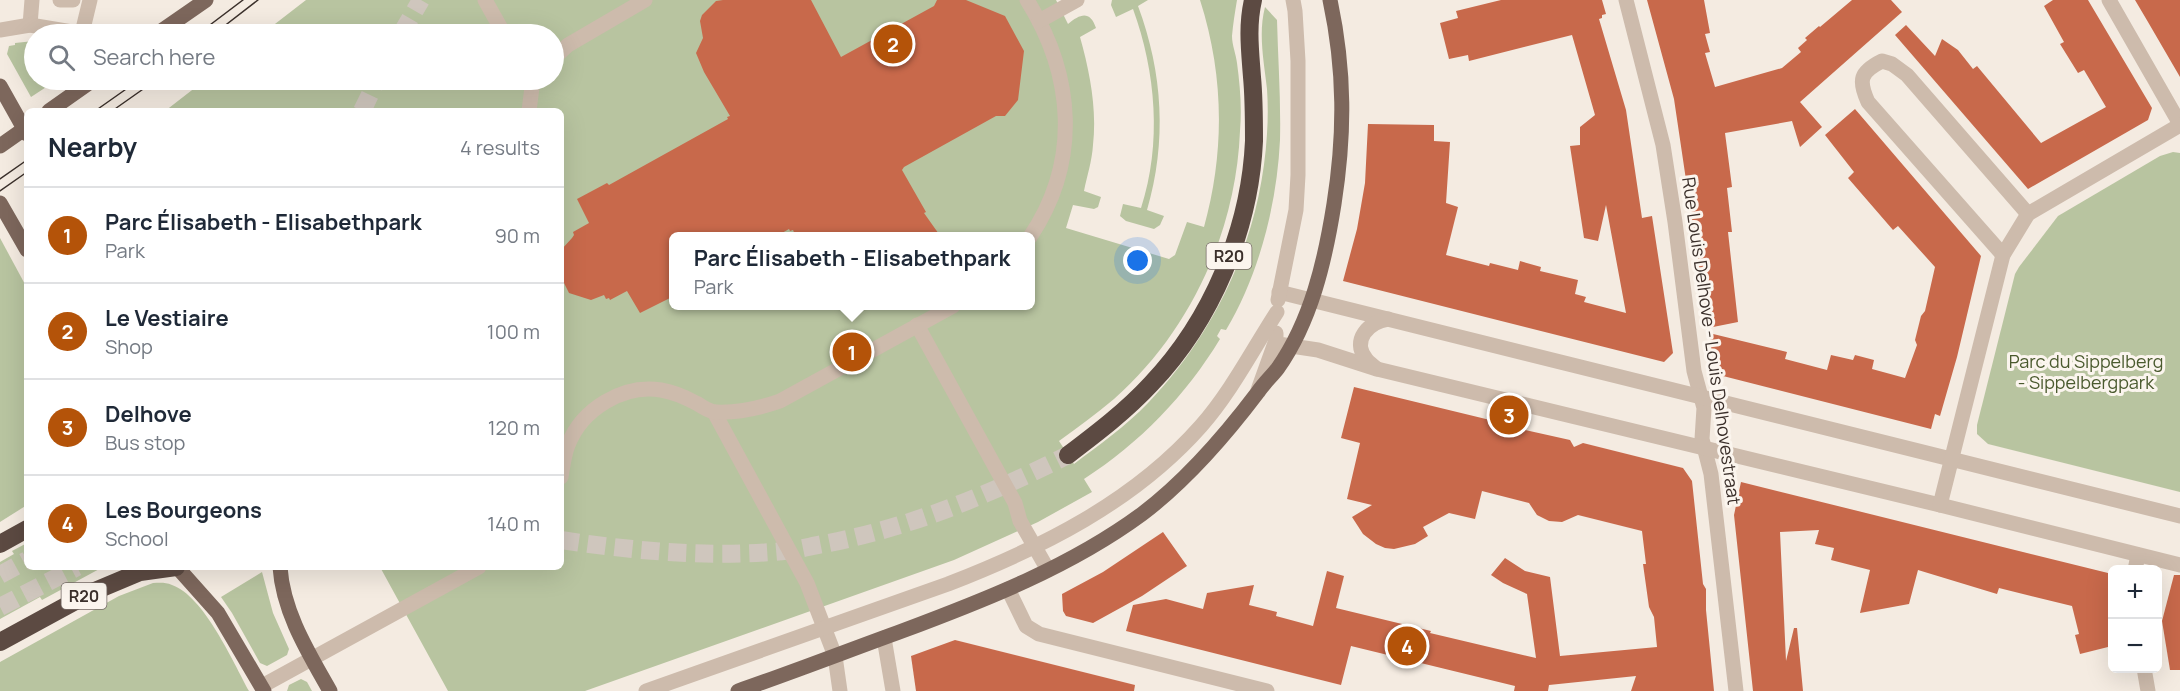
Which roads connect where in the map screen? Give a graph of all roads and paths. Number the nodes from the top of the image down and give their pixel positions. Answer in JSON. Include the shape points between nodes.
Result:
{"nodes":[{"id":1,"x":32,"y":0,"type":"edge"},
{"id":2,"x":60,"y":0,"type":"edge"},
{"id":3,"x":73,"y":0,"type":"edge"},
{"id":4,"x":90,"y":0,"type":"edge"},
{"id":5,"x":206,"y":0,"type":"edge"},
{"id":6,"x":485,"y":0,"type":"edge"},
{"id":7,"x":645,"y":0,"type":"edge"},
{"id":8,"x":1027,"y":0,"type":"edge"},
{"id":9,"x":1077,"y":0,"type":"edge"},
{"id":10,"x":1253,"y":0,"type":"edge"},
{"id":11,"x":1293,"y":0,"type":"edge"},
{"id":12,"x":1330,"y":0,"type":"edge"},
{"id":13,"x":1626,"y":0,"type":"edge"},
{"id":14,"x":2109,"y":0,"type":"edge"},
{"id":15,"x":1039,"y":21,"type":"junction"},
{"id":16,"x":30,"y":24,"type":"edge"},
{"id":17,"x":85,"y":24,"type":"edge"},
{"id":18,"x":171,"y":24,"type":"edge"},
{"id":19,"x":498,"y":24,"type":"edge"},
{"id":20,"x":24,"y":26,"type":"edge"},
{"id":21,"x":0,"y":30,"type":"edge"},
{"id":22,"x":564,"y":49,"type":"edge"},
{"id":23,"x":0,"y":86,"type":"edge"},
{"id":24,"x":79,"y":90,"type":"edge"},
{"id":25,"x":531,"y":90,"type":"edge"},
{"id":26,"x":53,"y":108,"type":"edge"},
{"id":27,"x":529,"y":108,"type":"edge"},
{"id":28,"x":2180,"y":124,"type":"edge"},
{"id":29,"x":24,"y":127,"type":"edge"},
{"id":30,"x":24,"y":131,"type":"edge"},
{"id":31,"x":0,"y":147,"type":"edge"},
{"id":32,"x":0,"y":203,"type":"edge"},
{"id":33,"x":2028,"y":214,"type":"junction"},
{"id":34,"x":1033,"y":232,"type":"edge"},
{"id":35,"x":24,"y":245,"type":"edge"},
{"id":36,"x":2003,"y":255,"type":"junction"},
{"id":37,"x":1279,"y":292,"type":"junction"},
{"id":38,"x":1312,"y":299,"type":"junction"},
{"id":39,"x":945,"y":310,"type":"edge"},
{"id":40,"x":1277,"y":312,"type":"junction"},
{"id":41,"x":1388,"y":319,"type":"junction"},
{"id":42,"x":917,"y":325,"type":"junction"},
{"id":43,"x":1276,"y":340,"type":"junction"},
{"id":44,"x":1291,"y":347,"type":"junction"},
{"id":45,"x":1377,"y":369,"type":"junction"},
{"id":46,"x":1258,"y":390,"type":"junction"},
{"id":47,"x":1700,"y":396,"type":"junction"},
{"id":48,"x":714,"y":412,"type":"junction"},
{"id":49,"x":1706,"y":449,"type":"junction"},
{"id":50,"x":1068,"y":455,"type":"tunnel mouth"},
{"id":51,"x":1952,"y":460,"type":"junction"},
{"id":52,"x":564,"y":463,"type":"edge"},
{"id":53,"x":1940,"y":505,"type":"junction"},
{"id":54,"x":2180,"y":516,"type":"edge"},
{"id":55,"x":24,"y":524,"type":"edge"},
{"id":56,"x":24,"y":531,"type":"edge"},
{"id":57,"x":2,"y":542,"type":"edge"},
{"id":58,"x":1035,"y":546,"type":"junction"},
{"id":59,"x":2137,"y":562,"type":"edge"},
{"id":60,"x":2180,"y":565,"type":"edge"},
{"id":61,"x":154,"y":570,"type":"edge"},
{"id":62,"x":179,"y":570,"type":"edge"},
{"id":63,"x":280,"y":570,"type":"edge"},
{"id":64,"x":473,"y":570,"type":"edge"},
{"id":65,"x":1048,"y":570,"type":"junction"},
{"id":66,"x":1008,"y":589,"type":"junction"},
{"id":67,"x":825,"y":628,"type":"junction"},
{"id":68,"x":884,"y":638,"type":"junction"},
{"id":69,"x":0,"y":642,"type":"edge"},
{"id":70,"x":835,"y":656,"type":"junction"},
{"id":71,"x":312,"y":658,"type":"junction"},
{"id":72,"x":2145,"y":673,"type":"edge"},
{"id":73,"x":263,"y":689,"type":"edge"},
{"id":74,"x":330,"y":691,"type":"edge"},
{"id":75,"x":646,"y":691,"type":"edge"},
{"id":76,"x":738,"y":691,"type":"edge"},
{"id":77,"x":840,"y":691,"type":"edge"},
{"id":78,"x":892,"y":691,"type":"edge"},
{"id":79,"x":1267,"y":691,"type":"edge"},
{"id":80,"x":1736,"y":691,"type":"edge"},
{"id":81,"x":2148,"y":691,"type":"edge"}],
"edges":[{"from":1,"to":16,"type":"street"},
{"from":2,"to":3,"type":"street"},
{"from":4,"to":17,"type":"street"},
{"from":5,"to":18,"type":"main road"},
{"from":6,"to":19,"type":"street"},
{"from":7,"to":22,"type":"street"},
{"from":8,"to":15,"type":"street"},
{"from":9,"to":15,"type":"street"},
{"from":10,"to":50,"type":"highway","number":"R20","via":[[1248,32],[1253,152],[1240,224],[1228,259],[1209,301],[1176,355],[1126,409]]},
{"from":11,"to":37,"type":"street","via":[[1298,61],[1298,175],[1296,210]]},
{"from":12,"to":38,"type":"main road","via":[[1343,82],[1343,125],[1327,243]]},
{"from":13,"to":47,"type":"street","name":"Rue Louis Delhove - Louis Delhovestraat","via":[[1663,144]]},
{"from":14,"to":28,"type":"street"},
{"from":15,"to":34,"type":"street","via":[[1060,73],[1066,127],[1057,180],[1047,210]]},
{"from":20,"to":21,"type":"street"},
{"from":23,"to":29,"type":"main road"},
{"from":24,"to":26,"type":"main road"},
{"from":25,"to":27,"type":"street"},
{"from":28,"to":33,"type":"street"},
{"from":30,"to":31,"type":"main road"},
{"from":32,"to":35,"type":"main road"},
{"from":33,"to":36,"type":"street"},
{"from":33,"to":36,"type":"street","via":[[1907,75],[1882,61],[1870,67],[1861,87],[1868,102]]},
{"from":36,"to":51,"type":"street"},
{"from":37,"to":38,"type":"street"},
{"from":37,"to":40,"type":"street"},
{"from":38,"to":41,"type":"street"},
{"from":38,"to":44,"type":"main road"},
{"from":39,"to":42,"type":"street"},
{"from":40,"to":43,"type":"street"},
{"from":40,"to":58,"type":"street","via":[[1202,425],[1174,453],[1112,504]]},
{"from":41,"to":45,"type":"street","via":[[1367,328],[1362,338],[1366,360]]},
{"from":41,"to":47,"type":"street"},
{"from":42,"to":48,"type":"street","via":[[780,401],[751,409]]},
{"from":42,"to":58,"type":"street"},
{"from":43,"to":44,"type":"street"},
{"from":43,"to":46,"type":"street"},
{"from":44,"to":45,"type":"street","via":[[1318,350]]},
{"from":44,"to":46,"type":"main road"},
{"from":45,"to":49,"type":"street"},
{"from":46,"to":65,"type":"main road","via":[[1213,449],[1173,488],[1105,539]]},
{"from":47,"to":49,"type":"street","name":"Rue Louis Delhove - Louis Delhovestraat"},
{"from":47,"to":51,"type":"street"},
{"from":48,"to":52,"type":"street","via":[[660,390],[618,395],[597,407],[574,432]]},
{"from":48,"to":67,"type":"street","via":[[807,583]]},
{"from":49,"to":53,"type":"street"},
{"from":49,"to":80,"type":"street","name":"Rue Louis Delhove - Louis Delhovestraat"},
{"from":51,"to":53,"type":"street"},
{"from":51,"to":54,"type":"street"},
{"from":53,"to":59,"type":"street"},
{"from":55,"to":57,"type":"highway"},
{"from":56,"to":57,"type":"highway"},
{"from":58,"to":65,"type":"street"},
{"from":58,"to":67,"type":"street","via":[[997,565]]},
{"from":59,"to":60,"type":"street"},
{"from":61,"to":69,"type":"highway","number":"R20","via":[[90,593]]},
{"from":62,"to":73,"type":"main road","via":[[218,613]]},
{"from":63,"to":71,"type":"main road","via":[[292,618]]},
{"from":64,"to":71,"type":"street"},
{"from":65,"to":66,"type":"main road"},
{"from":66,"to":68,"type":"main road"},
{"from":66,"to":79,"type":"street","via":[[1026,626],[1039,634]]},
{"from":67,"to":70,"type":"street"},
{"from":67,"to":75,"type":"street"},
{"from":68,"to":70,"type":"main road"},
{"from":68,"to":78,"type":"street"},
{"from":70,"to":76,"type":"main road"},
{"from":70,"to":77,"type":"street"},
{"from":71,"to":73,"type":"street"},
{"from":71,"to":74,"type":"main road"},
{"from":72,"to":81,"type":"street"}]}
